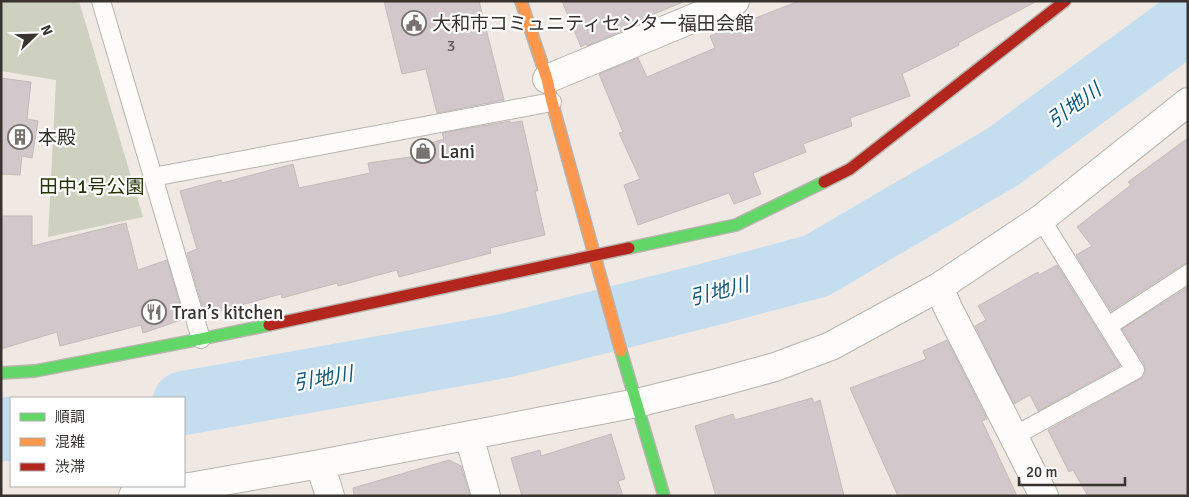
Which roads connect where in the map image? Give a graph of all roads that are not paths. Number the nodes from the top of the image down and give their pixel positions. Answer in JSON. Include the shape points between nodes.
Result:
{"nodes":[{"id":1,"x":100,"y":1,"type":"edge"},
{"id":2,"x":521,"y":1,"type":"edge"},
{"id":3,"x":735,"y":1,"type":"edge"},
{"id":4,"x":1065,"y":1,"type":"edge"},
{"id":5,"x":550,"y":91,"type":"junction"},
{"id":6,"x":1188,"y":102,"type":"edge"},
{"id":7,"x":153,"y":177,"type":"junction"},
{"id":8,"x":1041,"y":219,"type":"junction"},
{"id":9,"x":594,"y":255,"type":"junction"},
{"id":10,"x":1188,"y":274,"type":"edge"},
{"id":11,"x":939,"y":287,"type":"junction"},
{"id":12,"x":1108,"y":326,"type":"junction"},
{"id":13,"x":201,"y":339,"type":"junction"},
{"id":14,"x":1,"y":373,"type":"edge"},
{"id":15,"x":637,"y":403,"type":"junction"},
{"id":16,"x":469,"y":436,"type":"junction"},
{"id":17,"x":1014,"y":436,"type":"junction"},
{"id":18,"x":320,"y":464,"type":"junction"},
{"id":19,"x":196,"y":491,"type":"edge"},
{"id":20,"x":132,"y":496,"type":"edge"},
{"id":21,"x":330,"y":496,"type":"edge"},
{"id":22,"x":486,"y":496,"type":"edge"},
{"id":23,"x":664,"y":496,"type":"edge"},
{"id":24,"x":1044,"y":496,"type":"edge"}],
"edges":[{"from":1,"to":7,"type":"lane"},
{"from":2,"to":5,"type":"street"},
{"from":3,"to":5,"type":"street"},
{"from":4,"to":9,"type":"street","via":[[850,170],[736,225]]},
{"from":5,"to":7,"type":"lane"},
{"from":5,"to":9,"type":"street"},
{"from":6,"to":8,"type":"street"},
{"from":7,"to":13,"type":"lane"},
{"from":8,"to":11,"type":"street"},
{"from":8,"to":12,"type":"lane"},
{"from":9,"to":13,"type":"street"},
{"from":9,"to":15,"type":"street"},
{"from":10,"to":12,"type":"lane"},
{"from":11,"to":15,"type":"street","via":[[831,346],[775,367]]},
{"from":11,"to":17,"type":"street"},
{"from":12,"to":17,"type":"lane","via":[[1135,370]]},
{"from":13,"to":14,"type":"street","via":[[34,371]]},
{"from":15,"to":16,"type":"street"},
{"from":15,"to":23,"type":"street"},
{"from":16,"to":18,"type":"street"},
{"from":16,"to":22,"type":"street"},
{"from":17,"to":24,"type":"street"},
{"from":18,"to":19,"type":"street"},
{"from":18,"to":21,"type":"street"},
{"from":19,"to":20,"type":"street"}]}
